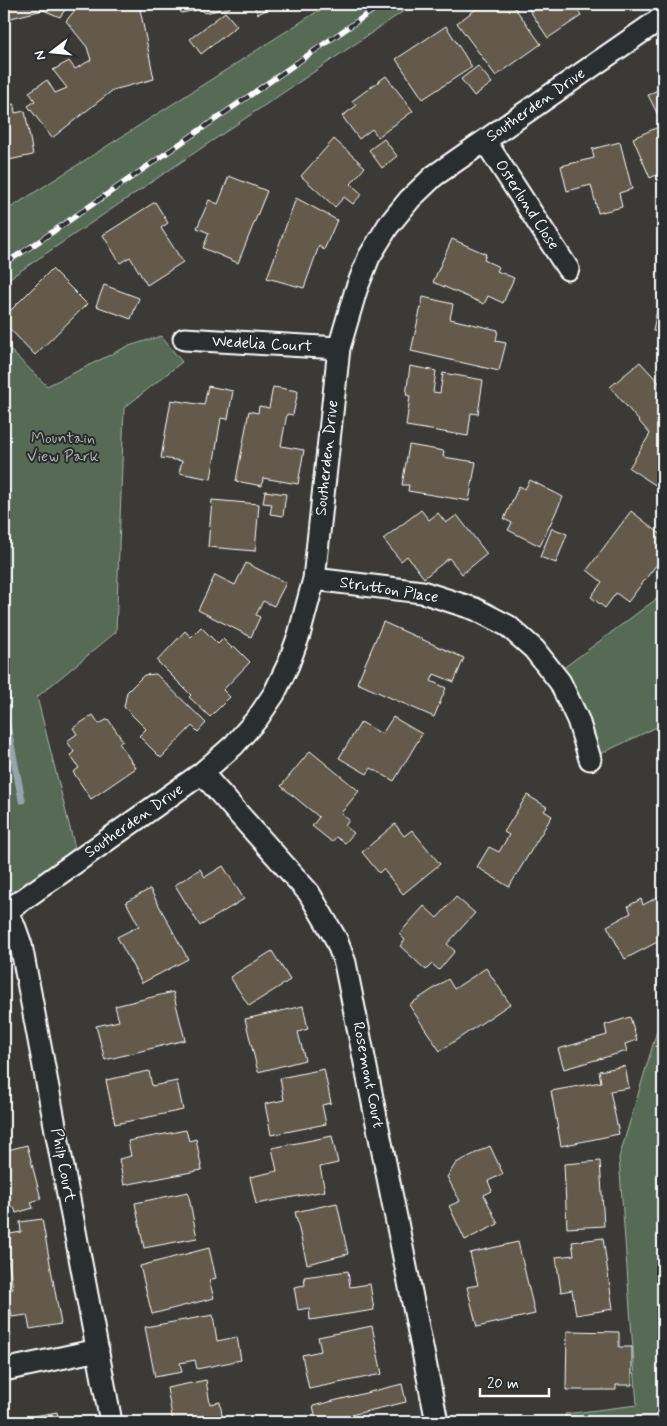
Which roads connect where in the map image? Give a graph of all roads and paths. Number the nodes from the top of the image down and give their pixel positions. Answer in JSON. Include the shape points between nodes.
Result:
{"nodes":[{"id":1,"x":663,"y":17,"type":"edge"},
{"id":2,"x":485,"y":141,"type":"junction"},
{"id":3,"x":568,"y":269,"type":"dead end"},
{"id":4,"x":184,"y":340,"type":"dead end"},
{"id":5,"x":339,"y":348,"type":"junction"},
{"id":6,"x":314,"y":579,"type":"junction"},
{"id":7,"x":590,"y":759,"type":"dead end"},
{"id":8,"x":202,"y":773,"type":"junction"},
{"id":9,"x":5,"y":910,"type":"edge"},
{"id":10,"x":98,"y":1350,"type":"junction"},
{"id":11,"x":4,"y":1370,"type":"edge"},
{"id":12,"x":111,"y":1422,"type":"edge"},
{"id":13,"x":436,"y":1422,"type":"edge"}],
"edges":[{"from":1,"to":2,"type":"street","name":"Southerden Drive"},
{"from":2,"to":3,"type":"street","name":"Osterlund Close"},
{"from":2,"to":5,"type":"street","name":"Southerden Drive","via":[[434,176],[410,198],[388,226],[369,257]]},
{"from":4,"to":5,"type":"street","name":"Wedelia Court"},
{"from":5,"to":6,"type":"street","name":"Southerden Drive"},
{"from":6,"to":7,"type":"street","name":"Strutton Place","via":[[422,592],[475,609],[508,626],[534,649],[560,682],[578,720]]},
{"from":6,"to":8,"type":"street","name":"Southerden Drive","via":[[299,635],[274,694],[234,745]]},
{"from":8,"to":9,"type":"street","name":"Southerden Drive"},
{"from":8,"to":13,"type":"street","name":"Rosemont Court","via":[[309,893],[336,939],[345,963]]},
{"from":9,"to":10,"type":"street","name":"Philp Court","via":[[16,928],[21,946]]},
{"from":10,"to":11,"type":"street"},
{"from":10,"to":12,"type":"street","name":"Philp Court"}]}
